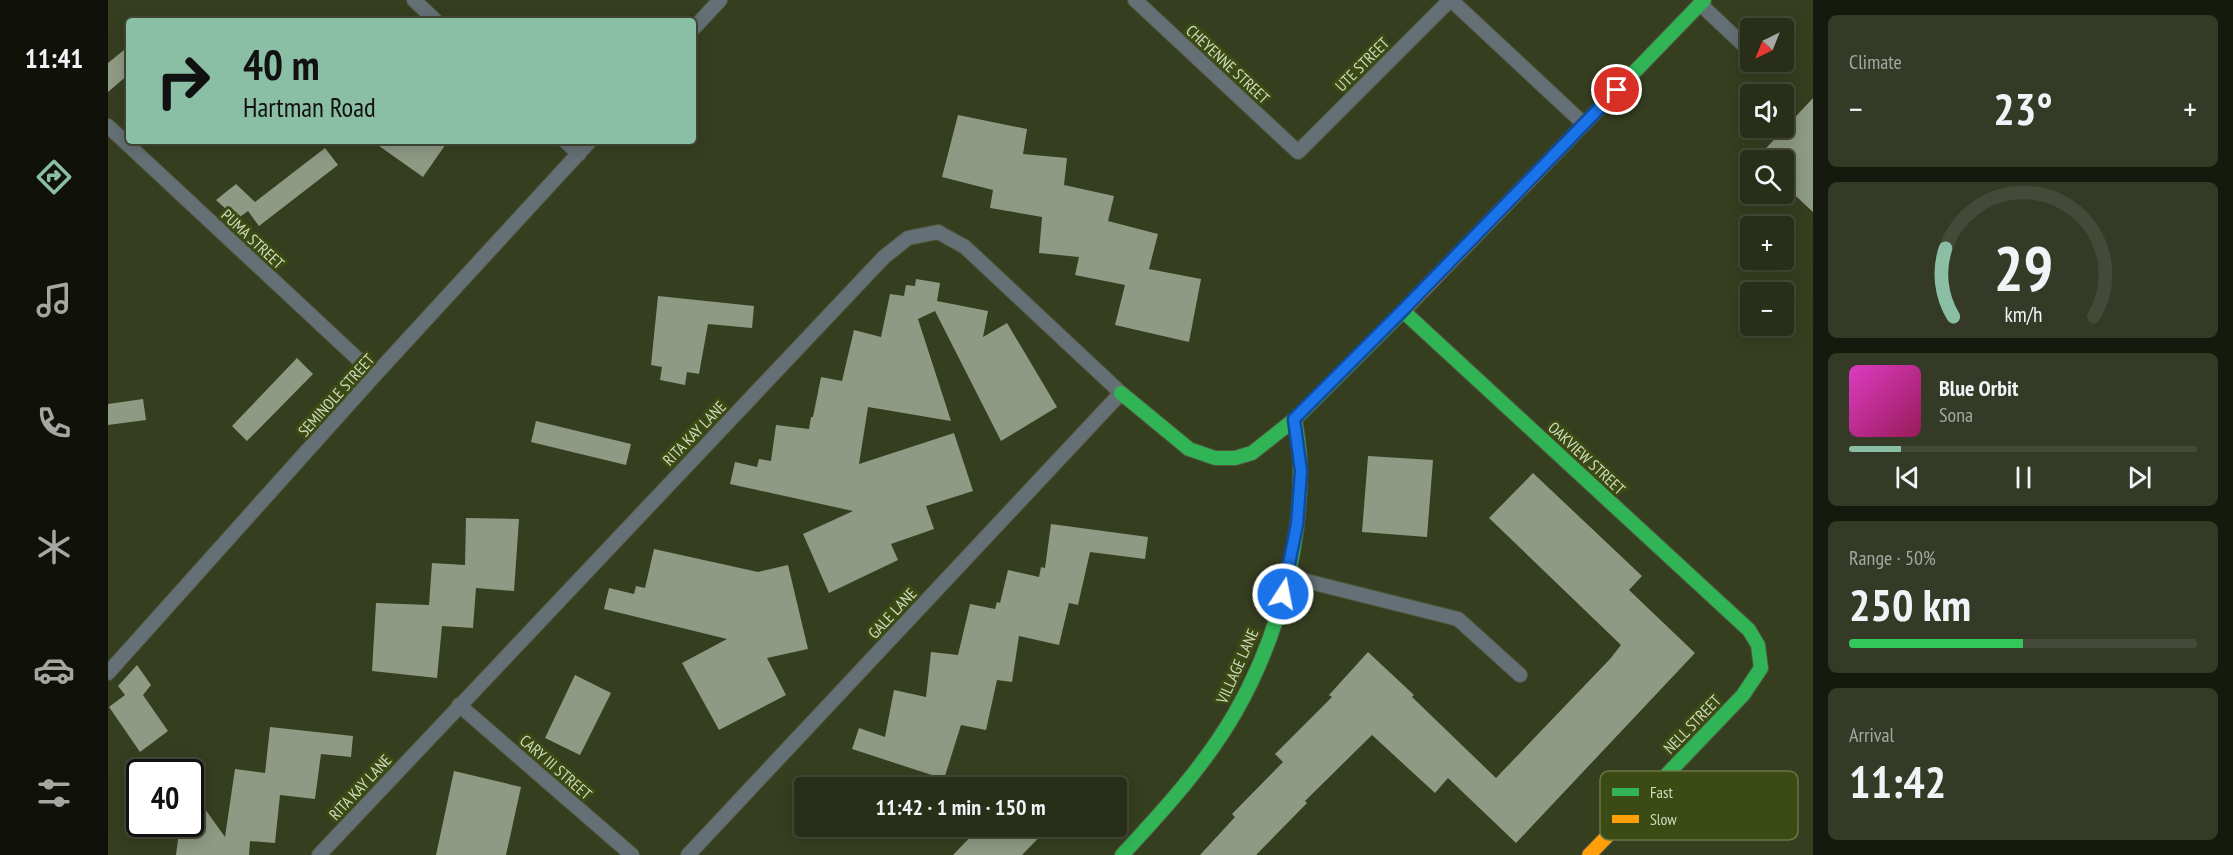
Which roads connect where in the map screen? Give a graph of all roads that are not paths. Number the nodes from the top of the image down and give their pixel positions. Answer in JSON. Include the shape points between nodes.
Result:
{"nodes":[{"id":1,"x":414,"y":0,"type":"edge"},
{"id":2,"x":720,"y":0,"type":"edge"},
{"id":3,"x":1135,"y":0,"type":"edge"},
{"id":4,"x":1451,"y":0,"type":"edge"},
{"id":5,"x":1702,"y":2,"type":"edge"},
{"id":6,"x":433,"y":18,"type":"edge"},
{"id":7,"x":696,"y":26,"type":"edge"},
{"id":8,"x":1740,"y":41,"type":"edge"},
{"id":9,"x":1584,"y":124,"type":"junction"},
{"id":10,"x":108,"y":126,"type":"edge"},
{"id":11,"x":126,"y":143,"type":"edge"},
{"id":12,"x":127,"y":144,"type":"edge"},
{"id":13,"x":568,"y":144,"type":"edge"},
{"id":14,"x":587,"y":144,"type":"edge"},
{"id":15,"x":1298,"y":152,"type":"joint"},
{"id":16,"x":579,"y":154,"type":"junction"},
{"id":17,"x":1402,"y":311,"type":"junction"},
{"id":18,"x":375,"y":375,"type":"junction"},
{"id":19,"x":1121,"y":393,"type":"junction"},
{"id":20,"x":1294,"y":419,"type":"junction"},
{"id":21,"x":1286,"y":576,"type":"junction"},
{"id":22,"x":1749,"y":630,"type":"joint"},
{"id":23,"x":108,"y":673,"type":"edge"},
{"id":24,"x":1520,"y":675,"type":"dead end"},
{"id":25,"x":459,"y":705,"type":"junction"},
{"id":26,"x":1670,"y":771,"type":"edge"},
{"id":27,"x":1603,"y":840,"type":"edge"},
{"id":28,"x":319,"y":855,"type":"edge"},
{"id":29,"x":632,"y":855,"type":"edge"},
{"id":30,"x":688,"y":855,"type":"edge"},
{"id":31,"x":1122,"y":855,"type":"edge"},
{"id":32,"x":1589,"y":855,"type":"edge"}],
"edges":[{"from":1,"to":6,"type":"lane"},
{"from":2,"to":7,"type":"lane"},
{"from":3,"to":15,"type":"lane","name":"CHEYENNE STREET"},
{"from":4,"to":9,"type":"lane"},
{"from":4,"to":15,"type":"lane","name":"UTE STREET"},
{"from":5,"to":8,"type":"lane"},
{"from":5,"to":9,"type":"street"},
{"from":9,"to":17,"type":"street"},
{"from":10,"to":11,"type":"lane","name":"PUMA STREET"},
{"from":12,"to":18,"type":"lane","name":"PUMA STREET"},
{"from":13,"to":16,"type":"lane"},
{"from":14,"to":16,"type":"lane","name":"SEMINOLE STREET"},
{"from":16,"to":18,"type":"lane","name":"SEMINOLE STREET"},
{"from":17,"to":20,"type":"street"},
{"from":17,"to":22,"type":"street","name":"OAKVIEW STREET"},
{"from":18,"to":23,"type":"lane","name":"SEMINOLE STREET"},
{"from":19,"to":20,"type":"street","via":[[1189,449],[1215,458],[1252,453]]},
{"from":19,"to":25,"type":"lane","name":"RITA KAY LANE","via":[[965,248],[938,232],[908,238],[884,257]]},
{"from":19,"to":30,"type":"lane","name":"GALE LANE"},
{"from":20,"to":21,"type":"street","name":"VILLAGE LANE","via":[[1301,471],[1297,524]]},
{"from":21,"to":24,"type":"lane","via":[[1458,619]]},
{"from":21,"to":31,"type":"street","name":"VILLAGE LANE","via":[[1262,655],[1236,711],[1186,783]]},
{"from":22,"to":26,"type":"street","name":"NELL STREET","via":[[1758,645],[1761,668],[1743,695]]},
{"from":25,"to":28,"type":"lane","name":"RITA KAY LANE"},
{"from":25,"to":29,"type":"lane","name":"CARY III STREET"},
{"from":27,"to":32,"type":"street","name":"NELL STREET"}]}
